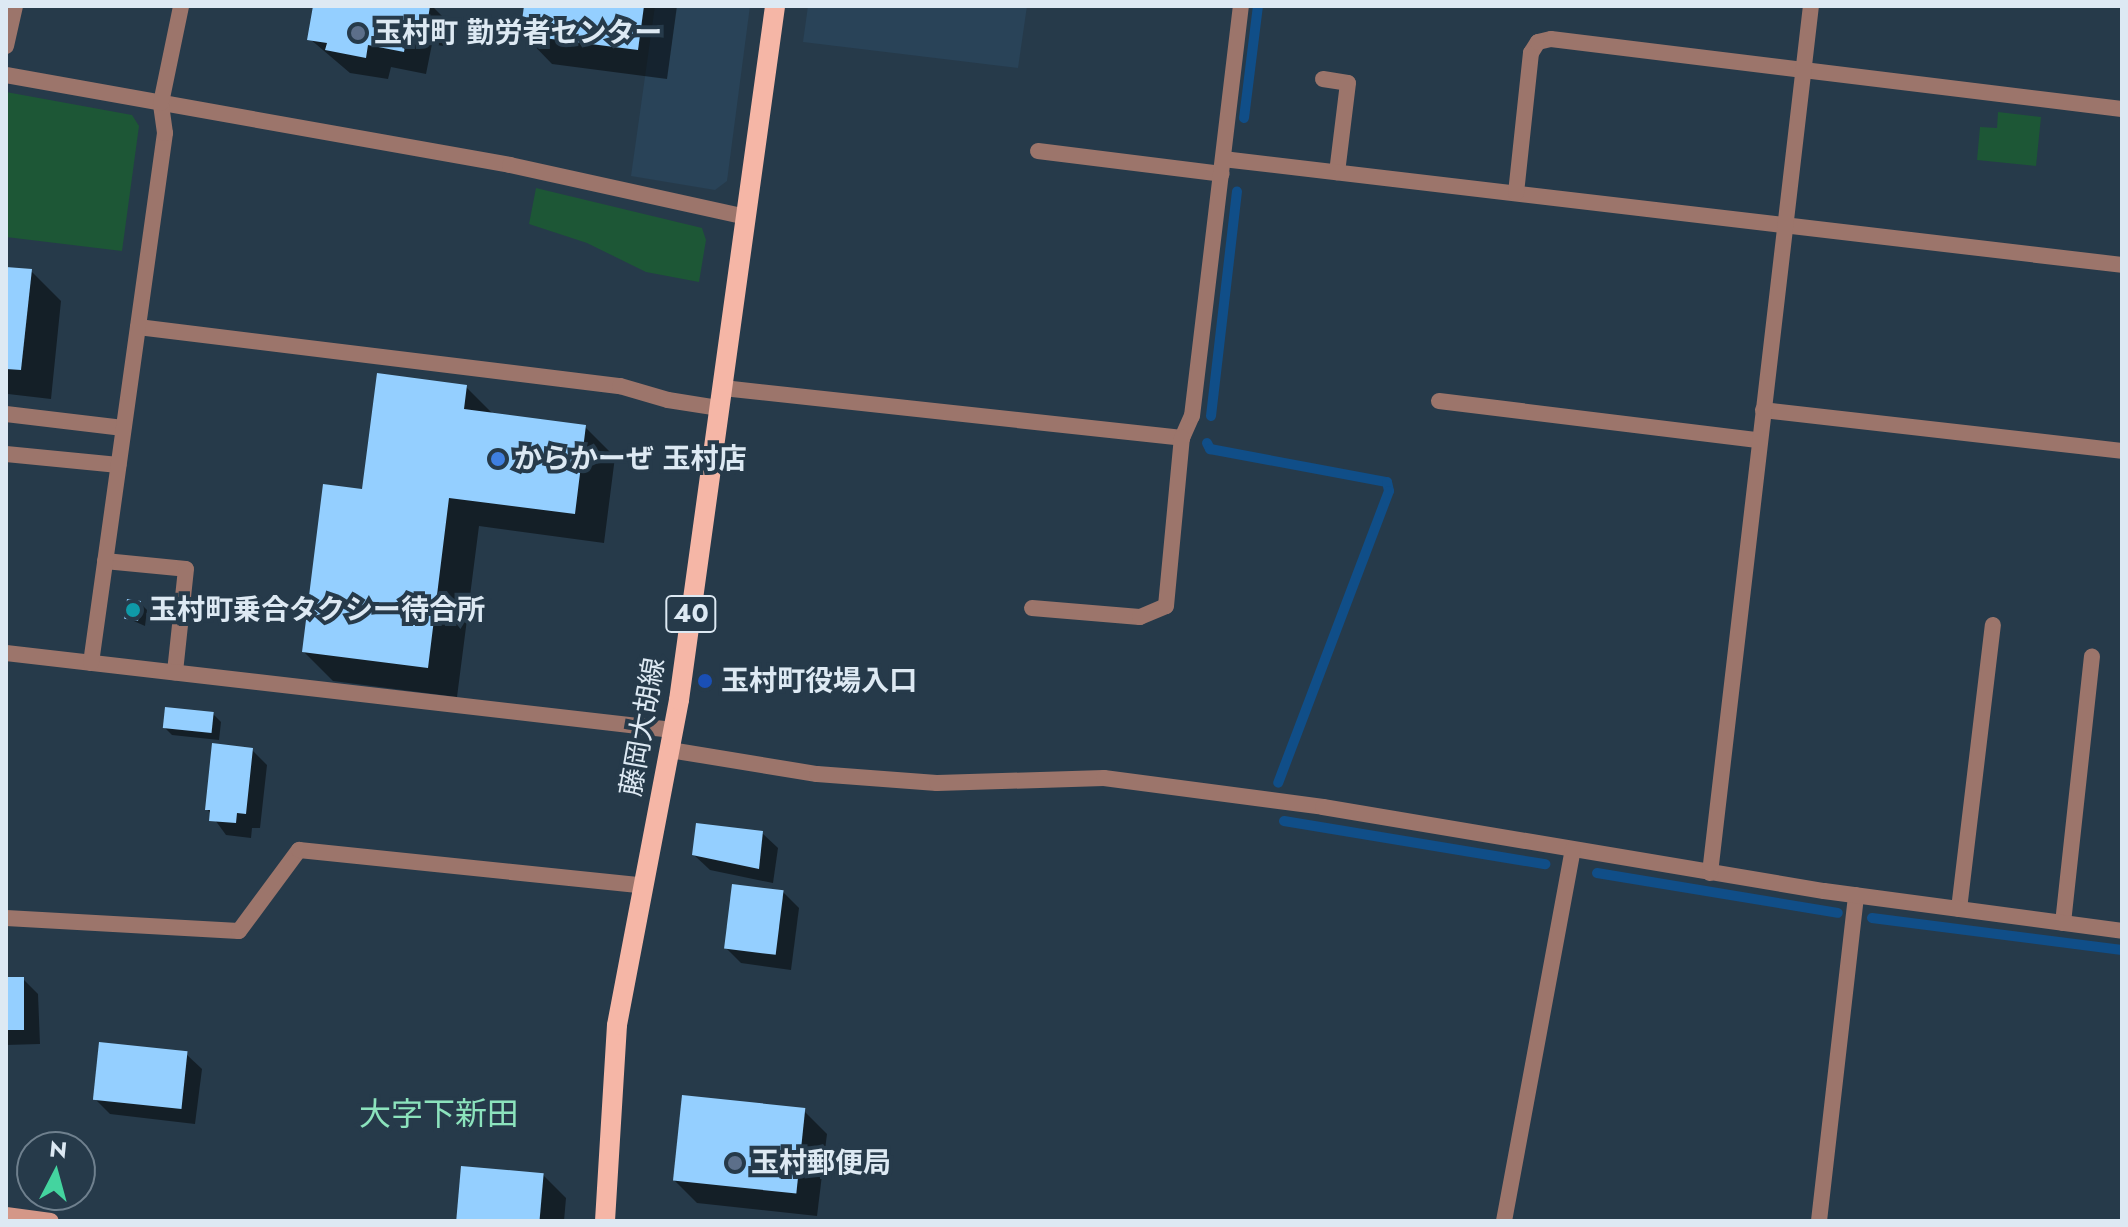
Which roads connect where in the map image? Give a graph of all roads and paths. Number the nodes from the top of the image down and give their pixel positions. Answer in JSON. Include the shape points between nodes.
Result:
{"nodes":[{"id":1,"x":15,"y":6,"type":"edge"},
{"id":2,"x":181,"y":6,"type":"edge"},
{"id":3,"x":775,"y":6,"type":"edge"},
{"id":4,"x":1241,"y":6,"type":"edge"},
{"id":5,"x":1811,"y":6,"type":"edge"},
{"id":6,"x":6,"y":46,"type":"edge"},
{"id":7,"x":1803,"y":69,"type":"junction"},
{"id":8,"x":6,"y":75,"type":"edge"},
{"id":9,"x":1323,"y":79,"type":"dead end"},
{"id":10,"x":161,"y":103,"type":"junction"},
{"id":11,"x":2122,"y":109,"type":"edge"},
{"id":12,"x":1038,"y":151,"type":"dead end"},
{"id":13,"x":1222,"y":166,"type":"junction"},
{"id":14,"x":1337,"y":172,"type":"junction"},
{"id":15,"x":1516,"y":193,"type":"junction"},
{"id":16,"x":746,"y":217,"type":"junction"},
{"id":17,"x":1786,"y":224,"type":"junction"},
{"id":18,"x":2122,"y":265,"type":"edge"},
{"id":19,"x":138,"y":327,"type":"junction"},
{"id":20,"x":721,"y":398,"type":"junction"},
{"id":21,"x":1439,"y":401,"type":"dead end"},
{"id":22,"x":1763,"y":410,"type":"junction"},
{"id":23,"x":6,"y":414,"type":"edge"},
{"id":24,"x":123,"y":428,"type":"junction"},
{"id":25,"x":1182,"y":438,"type":"junction"},
{"id":26,"x":1758,"y":440,"type":"junction"},
{"id":27,"x":2122,"y":451,"type":"edge"},
{"id":28,"x":6,"y":454,"type":"edge"},
{"id":29,"x":118,"y":465,"type":"junction"},
{"id":30,"x":105,"y":561,"type":"junction"},
{"id":31,"x":1032,"y":608,"type":"dead end"},
{"id":32,"x":1993,"y":625,"type":"dead end"},
{"id":33,"x":6,"y":653,"type":"edge"},
{"id":34,"x":2092,"y":657,"type":"dead end"},
{"id":35,"x":91,"y":663,"type":"junction"},
{"id":36,"x":175,"y":672,"type":"junction"},
{"id":37,"x":672,"y":740,"type":"junction"},
{"id":38,"x":1573,"y":849,"type":"junction"},
{"id":39,"x":1710,"y":873,"type":"junction"},
{"id":40,"x":640,"y":885,"type":"junction"},
{"id":41,"x":1856,"y":895,"type":"junction"},
{"id":42,"x":1959,"y":909,"type":"junction"},
{"id":43,"x":6,"y":918,"type":"edge"},
{"id":44,"x":2063,"y":923,"type":"junction"},
{"id":45,"x":2122,"y":931,"type":"edge"},
{"id":46,"x":6,"y":1215,"type":"edge"},
{"id":47,"x":51,"y":1221,"type":"edge"},
{"id":48,"x":605,"y":1221,"type":"edge"},
{"id":49,"x":1504,"y":1221,"type":"edge"},
{"id":50,"x":1819,"y":1221,"type":"edge"}],
"edges":[{"from":1,"to":6,"type":"street"},
{"from":2,"to":10,"type":"street"},
{"from":3,"to":16,"type":"main road","name":"藤岡大胡線","number":"40"},
{"from":4,"to":13,"type":"street"},
{"from":5,"to":7,"type":"street"},
{"from":7,"to":11,"type":"street"},
{"from":7,"to":15,"type":"street","via":[[1551,39],[1538,42],[1531,53]]},
{"from":7,"to":17,"type":"street"},
{"from":8,"to":10,"type":"street"},
{"from":9,"to":14,"type":"street","via":[[1348,83]]},
{"from":10,"to":16,"type":"street","via":[[510,165]]},
{"from":10,"to":19,"type":"street","via":[[165,133]]},
{"from":12,"to":13,"type":"street"},
{"from":13,"to":14,"type":"street"},
{"from":13,"to":25,"type":"street","via":[[1192,416]]},
{"from":14,"to":15,"type":"street"},
{"from":15,"to":17,"type":"street"},
{"from":16,"to":20,"type":"main road","name":"藤岡大胡線","number":"40"},
{"from":17,"to":18,"type":"street"},
{"from":17,"to":22,"type":"street"},
{"from":19,"to":20,"type":"street","via":[[620,386],[668,400]]},
{"from":19,"to":24,"type":"street"},
{"from":20,"to":25,"type":"street"},
{"from":20,"to":37,"type":"main road","name":"藤岡大胡線","number":"40"},
{"from":21,"to":26,"type":"street"},
{"from":22,"to":26,"type":"street"},
{"from":22,"to":27,"type":"street"},
{"from":23,"to":24,"type":"street"},
{"from":24,"to":29,"type":"street"},
{"from":25,"to":31,"type":"street","via":[[1166,606],[1155,615],[1140,617]]},
{"from":26,"to":39,"type":"street"},
{"from":28,"to":29,"type":"street"},
{"from":29,"to":30,"type":"street"},
{"from":30,"to":35,"type":"street"},
{"from":30,"to":36,"type":"street","via":[[186,569]]},
{"from":32,"to":42,"type":"street"},
{"from":33,"to":35,"type":"street"},
{"from":34,"to":44,"type":"street"},
{"from":35,"to":36,"type":"street"},
{"from":36,"to":37,"type":"street"},
{"from":37,"to":38,"type":"street","via":[[817,774],[937,783],[1104,778]]},
{"from":37,"to":40,"type":"main road","name":"藤岡大胡線","number":"40"},
{"from":38,"to":39,"type":"street"},
{"from":38,"to":49,"type":"street"},
{"from":39,"to":41,"type":"street"},
{"from":40,"to":43,"type":"street","via":[[299,850],[239,931]]},
{"from":40,"to":48,"type":"main road","name":"藤岡大胡線","number":"40","via":[[617,1025]]},
{"from":41,"to":42,"type":"street"},
{"from":41,"to":50,"type":"street"},
{"from":42,"to":44,"type":"street"},
{"from":44,"to":45,"type":"street"},
{"from":46,"to":47,"type":"main road"}]}
